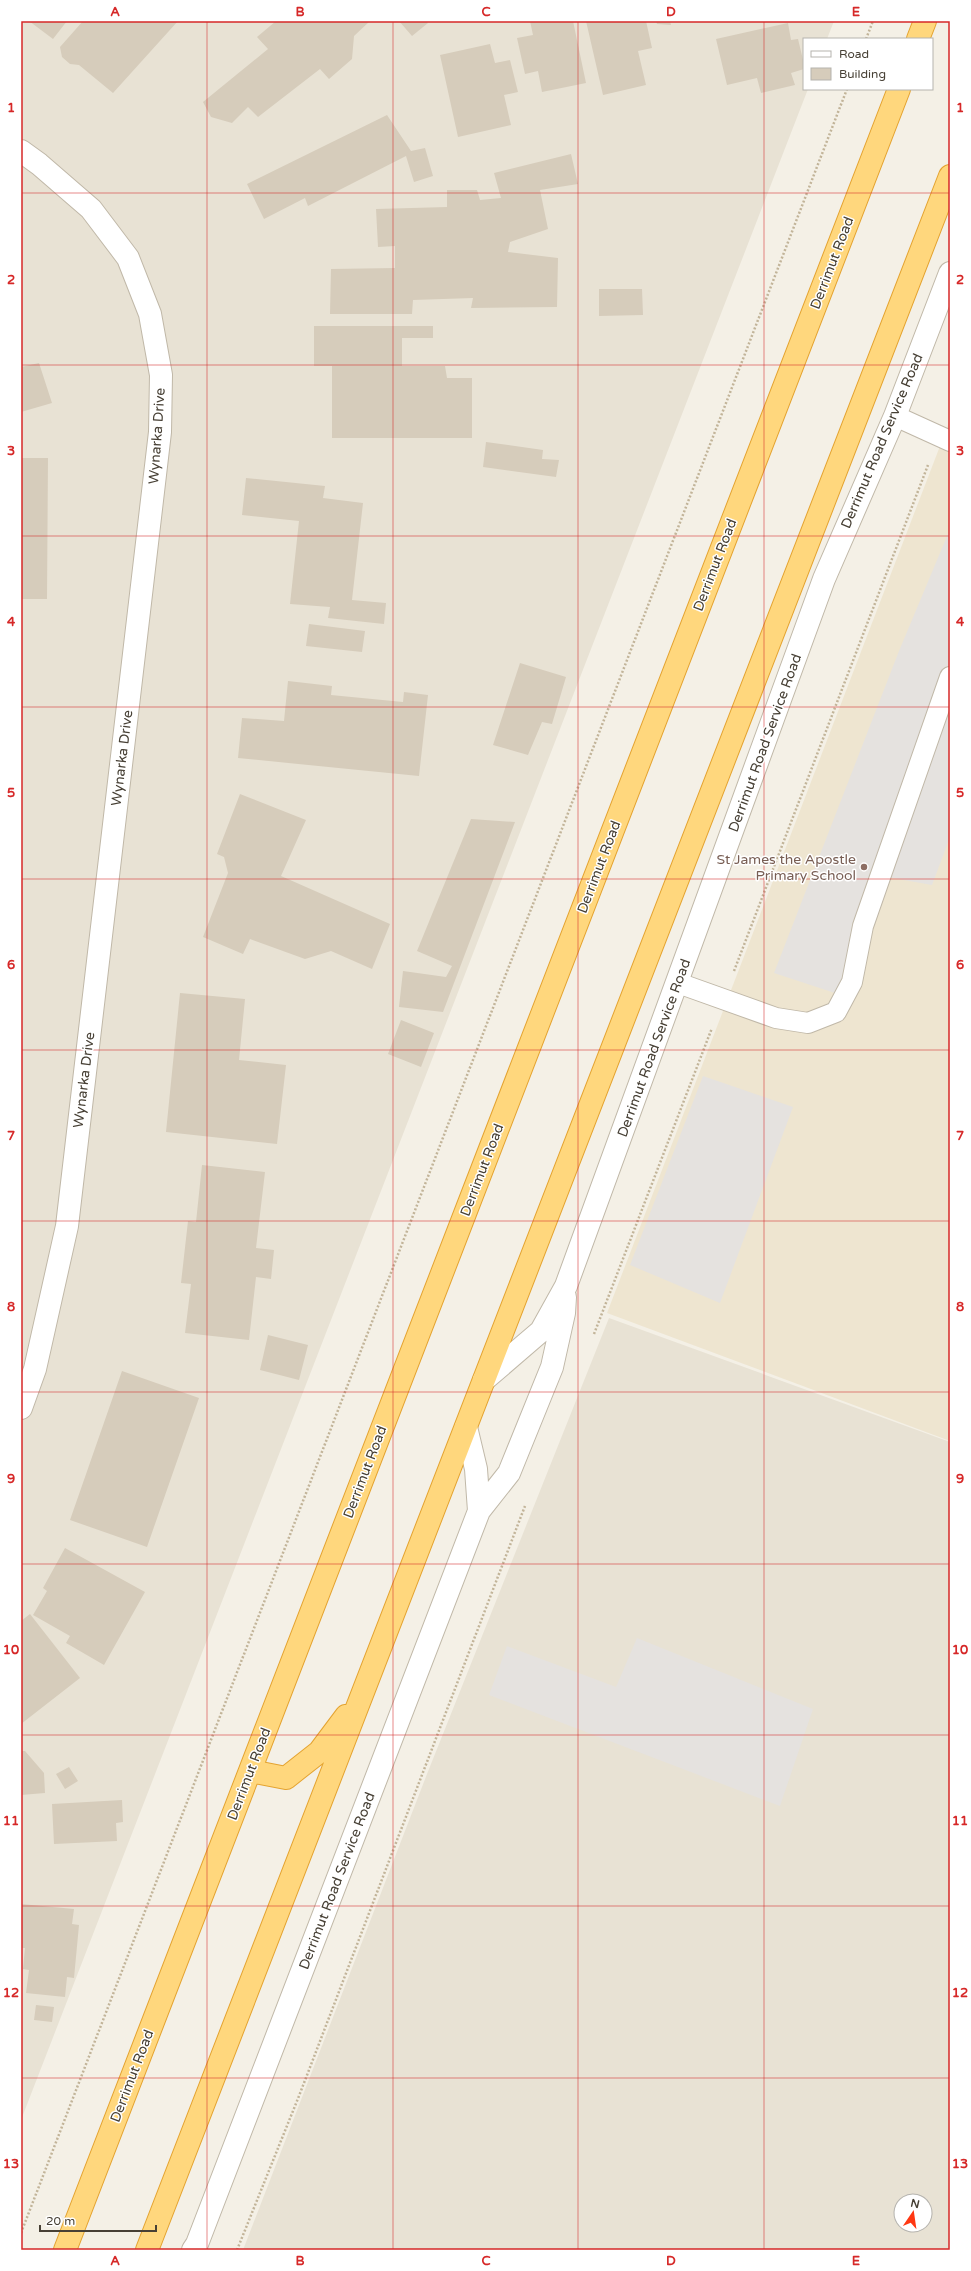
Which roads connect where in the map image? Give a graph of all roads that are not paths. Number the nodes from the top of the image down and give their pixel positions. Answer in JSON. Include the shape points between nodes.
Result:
{"nodes":[{"id":1,"x":925,"y":21,"type":"edge"},
{"id":2,"x":918,"y":38,"type":"edge"},
{"id":3,"x":899,"y":90,"type":"edge"},
{"id":4,"x":21,"y":152,"type":"edge"},
{"id":5,"x":950,"y":176,"type":"edge"},
{"id":6,"x":950,"y":272,"type":"edge"},
{"id":7,"x":895,"y":416,"type":"junction"},
{"id":8,"x":950,"y":441,"type":"edge"},
{"id":9,"x":950,"y":677,"type":"edge"},
{"id":10,"x":678,"y":983,"type":"junction"},
{"id":11,"x":566,"y":1286,"type":"junction"},
{"id":12,"x":484,"y":1380,"type":"junction"},
{"id":13,"x":21,"y":1408,"type":"edge"},
{"id":14,"x":466,"y":1426,"type":"junction"},
{"id":15,"x":480,"y":1511,"type":"junction"},
{"id":16,"x":363,"y":1693,"type":"junction"},
{"id":17,"x":250,"y":1771,"type":"junction"},
{"id":18,"x":65,"y":2250,"type":"edge"},
{"id":19,"x":147,"y":2250,"type":"edge"},
{"id":20,"x":193,"y":2250,"type":"edge"}],
"edges":[{"from":1,"to":2,"type":"highway"},
{"from":3,"to":17,"type":"highway","name":"Derrimut Road"},
{"from":4,"to":13,"type":"street","name":"Wynarka Drive","via":[[91,209],[128,258],[150,314],[161,375],[160,432],[67,1226],[35,1369]]},
{"from":5,"to":12,"type":"highway"},
{"from":6,"to":7,"type":"street","name":"Derrimut Road Service Road"},
{"from":7,"to":8,"type":"lane"},
{"from":7,"to":10,"type":"street","name":"Derrimut Road Service Road","via":[[824,578]]},
{"from":9,"to":10,"type":"lane","via":[[863,926],[852,982],[836,1012],[808,1023],[776,1018]]},
{"from":10,"to":11,"type":"street","name":"Derrimut Road Service Road"},
{"from":11,"to":12,"type":"street","name":"Derrimut Road Service Road","via":[[542,1331]]},
{"from":11,"to":15,"type":"street","name":"Derrimut Road Service Road","via":[[564,1313],[552,1367],[509,1473]]},
{"from":12,"to":14,"type":"highway"},
{"from":14,"to":15,"type":"street","name":"Derrimut Road Service Road","via":[[476,1469]]},
{"from":14,"to":16,"type":"highway"},
{"from":15,"to":20,"type":"street","name":"Derrimut Road Service Road"},
{"from":16,"to":17,"type":"highway","via":[[319,1752],[286,1778]]},
{"from":16,"to":19,"type":"highway"},
{"from":17,"to":18,"type":"highway","name":"Derrimut Road"}]}
